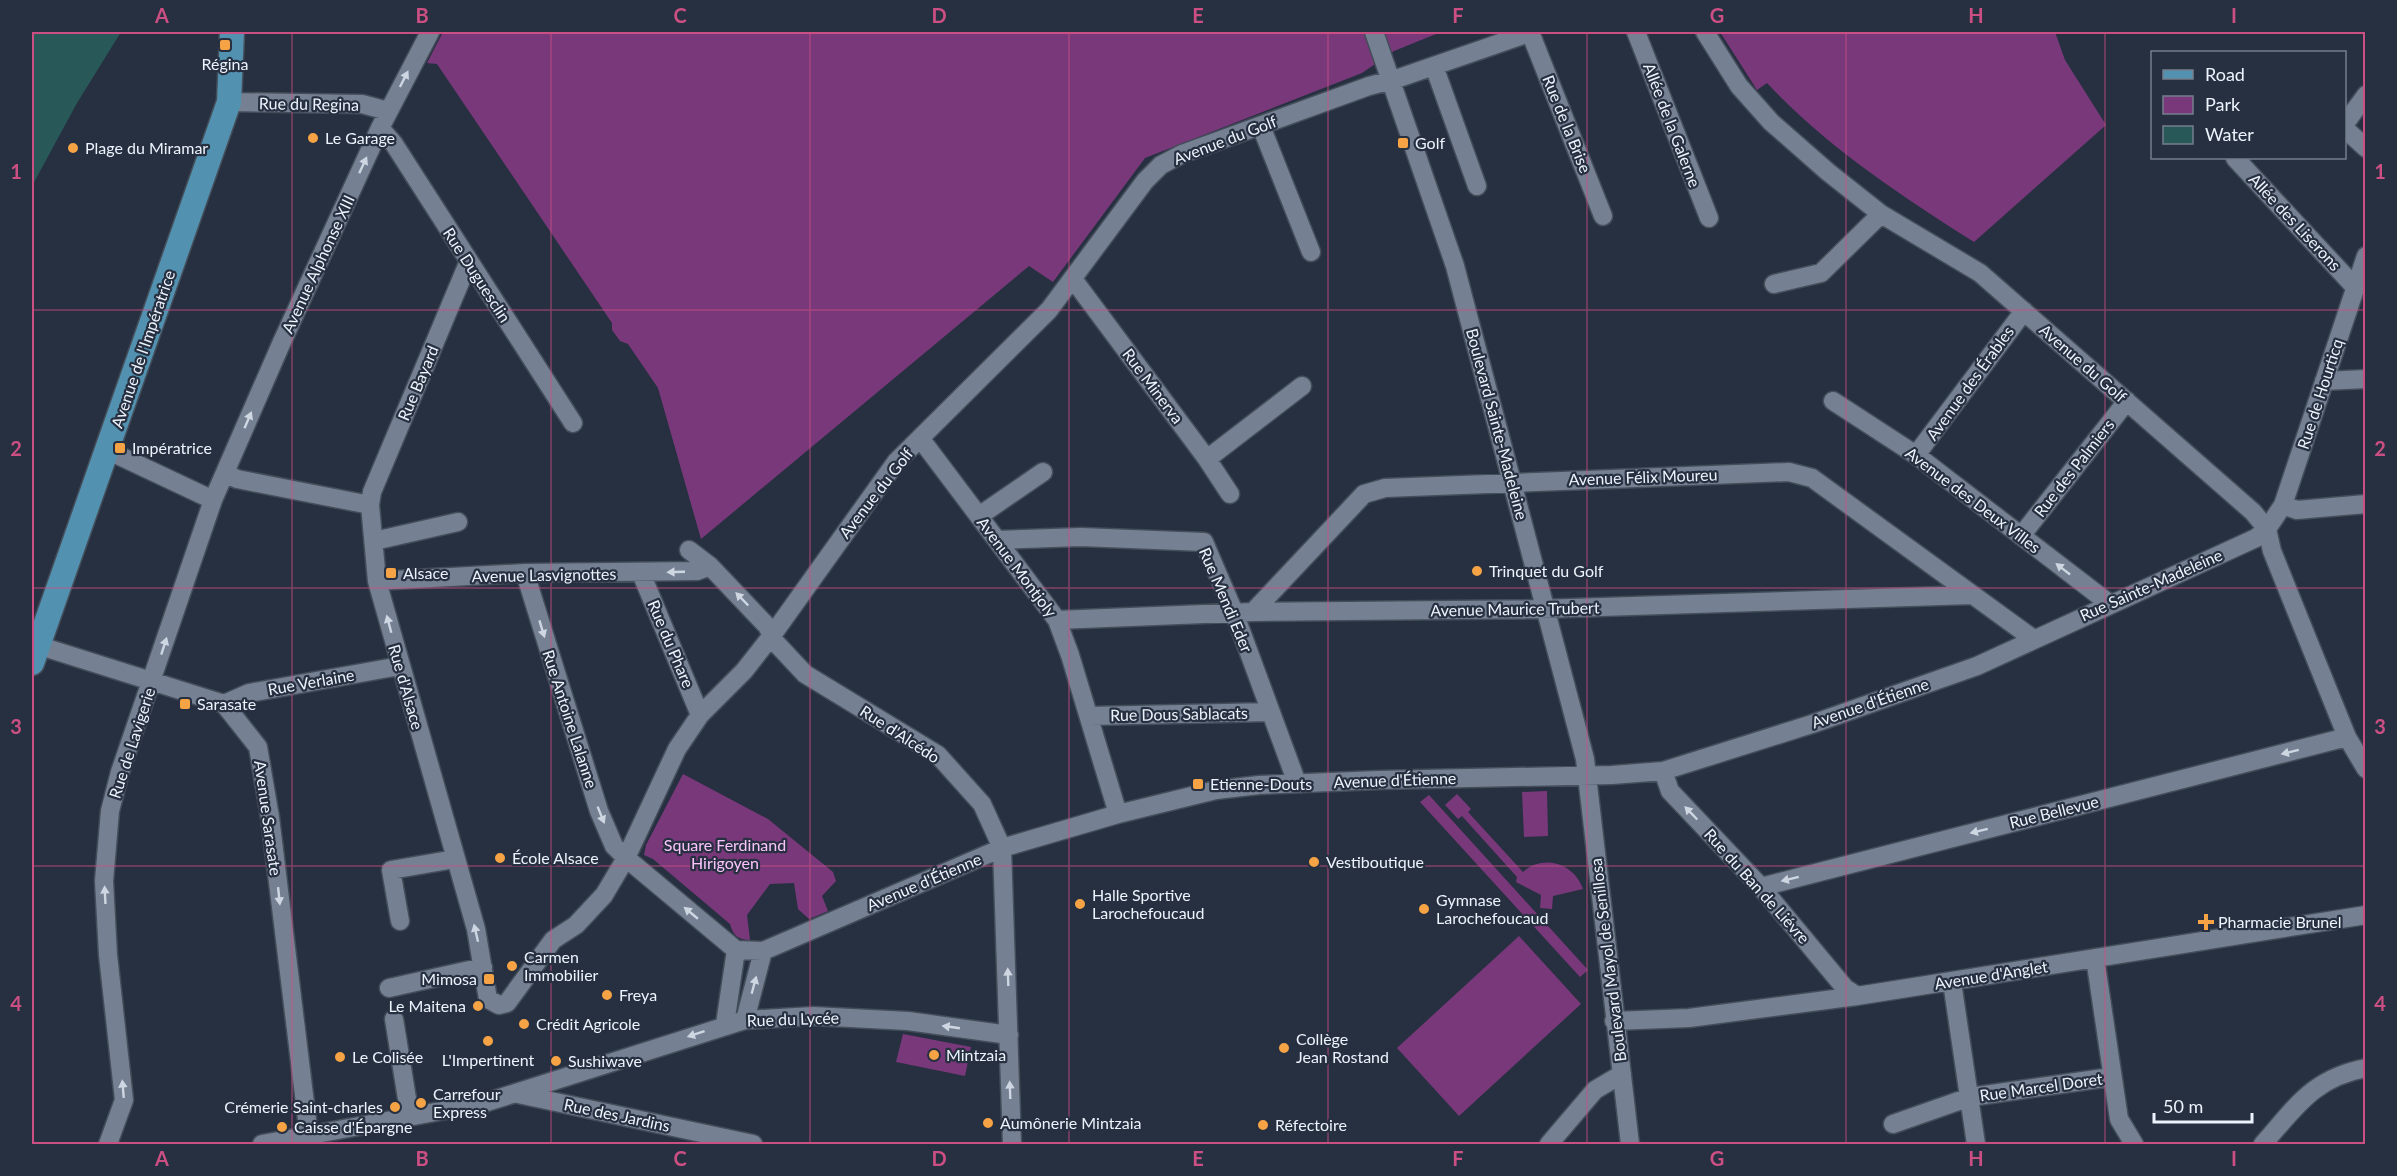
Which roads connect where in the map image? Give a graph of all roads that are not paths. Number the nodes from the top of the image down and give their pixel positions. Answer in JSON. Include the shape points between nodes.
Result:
{"nodes":[{"id":1,"x":232,"y":32,"type":"edge"},
{"id":2,"x":430,"y":32,"type":"edge"},
{"id":3,"x":1374,"y":32,"type":"edge"},
{"id":4,"x":1531,"y":32,"type":"edge"},
{"id":5,"x":1636,"y":32,"type":"edge"},
{"id":6,"x":1705,"y":32,"type":"edge"},
{"id":7,"x":1434,"y":66,"type":"junction"},
{"id":8,"x":1389,"y":79,"type":"junction"},
{"id":9,"x":2366,"y":95,"type":"edge"},
{"id":10,"x":229,"y":102,"type":"junction"},
{"id":11,"x":384,"y":119,"type":"junction"},
{"id":12,"x":2346,"y":124,"type":"edge"},
{"id":13,"x":1261,"y":126,"type":"junction"},
{"id":14,"x":2346,"y":129,"type":"edge"},
{"id":15,"x":2366,"y":148,"type":"edge"},
{"id":16,"x":2236,"y":159,"type":"edge"},
{"id":17,"x":1477,"y":186,"type":"dead end"},
{"id":18,"x":1881,"y":214,"type":"junction"},
{"id":19,"x":1603,"y":216,"type":"dead end"},
{"id":20,"x":1709,"y":218,"type":"dead end"},
{"id":21,"x":1311,"y":252,"type":"dead end"},
{"id":22,"x":2366,"y":256,"type":"edge"},
{"id":23,"x":469,"y":261,"type":"junction"},
{"id":24,"x":1073,"y":279,"type":"junction"},
{"id":25,"x":1774,"y":284,"type":"dead end"},
{"id":26,"x":2355,"y":287,"type":"junction"},
{"id":27,"x":2024,"y":311,"type":"junction"},
{"id":28,"x":2366,"y":378,"type":"edge"},
{"id":29,"x":2324,"y":381,"type":"junction"},
{"id":30,"x":1302,"y":386,"type":"dead end"},
{"id":31,"x":1833,"y":401,"type":"dead end"},
{"id":32,"x":2127,"y":401,"type":"junction"},
{"id":33,"x":573,"y":423,"type":"dead end"},
{"id":34,"x":920,"y":438,"type":"junction"},
{"id":35,"x":107,"y":450,"type":"junction"},
{"id":36,"x":1916,"y":455,"type":"junction"},
{"id":37,"x":1207,"y":459,"type":"junction"},
{"id":38,"x":1042,"y":472,"type":"dead end"},
{"id":39,"x":225,"y":473,"type":"junction"},
{"id":40,"x":1513,"y":482,"type":"junction"},
{"id":41,"x":1230,"y":494,"type":"dead end"},
{"id":42,"x":213,"y":500,"type":"junction"},
{"id":43,"x":2366,"y":504,"type":"edge"},
{"id":44,"x":370,"y":505,"type":"junction"},
{"id":45,"x":2283,"y":505,"type":"junction"},
{"id":46,"x":980,"y":516,"type":"junction"},
{"id":47,"x":458,"y":522,"type":"dead end"},
{"id":48,"x":2267,"y":529,"type":"junction"},
{"id":49,"x":2021,"y":536,"type":"junction"},
{"id":50,"x":997,"y":540,"type":"junction"},
{"id":51,"x":374,"y":541,"type":"junction"},
{"id":52,"x":689,"y":550,"type":"dead end"},
{"id":53,"x":710,"y":566,"type":"junction"},
{"id":54,"x":525,"y":573,"type":"junction"},
{"id":55,"x":641,"y":573,"type":"junction"},
{"id":56,"x":377,"y":581,"type":"junction"},
{"id":57,"x":1972,"y":595,"type":"junction"},
{"id":58,"x":2110,"y":604,"type":"junction"},
{"id":59,"x":1545,"y":609,"type":"junction"},
{"id":60,"x":1234,"y":612,"type":"junction"},
{"id":61,"x":1253,"y":612,"type":"junction"},
{"id":62,"x":1057,"y":620,"type":"junction"},
{"id":63,"x":773,"y":634,"type":"junction"},
{"id":64,"x":2032,"y":638,"type":"junction"},
{"id":65,"x":34,"y":654,"type":"edge"},
{"id":66,"x":400,"y":666,"type":"junction"},
{"id":67,"x":153,"y":681,"type":"junction"},
{"id":68,"x":224,"y":704,"type":"junction"},
{"id":69,"x":1270,"y":712,"type":"junction"},
{"id":70,"x":700,"y":715,"type":"junction"},
{"id":71,"x":1089,"y":716,"type":"junction"},
{"id":72,"x":2347,"y":737,"type":"junction"},
{"id":73,"x":2366,"y":769,"type":"edge"},
{"id":74,"x":1663,"y":771,"type":"junction"},
{"id":75,"x":1587,"y":775,"type":"junction"},
{"id":76,"x":1296,"y":783,"type":"junction"},
{"id":77,"x":1118,"y":814,"type":"junction"},
{"id":78,"x":1002,"y":848,"type":"junction"},
{"id":79,"x":626,"y":858,"type":"junction"},
{"id":80,"x":455,"y":859,"type":"junction"},
{"id":81,"x":1761,"y":887,"type":"junction"},
{"id":82,"x":2366,"y":915,"type":"edge"},
{"id":83,"x":400,"y":921,"type":"dead end"},
{"id":84,"x":736,"y":950,"type":"junction"},
{"id":85,"x":763,"y":951,"type":"junction"},
{"id":86,"x":2095,"y":958,"type":"junction"},
{"id":87,"x":483,"y":967,"type":"junction"},
{"id":88,"x":1953,"y":982,"type":"junction"},
{"id":89,"x":389,"y":988,"type":"dead end"},
{"id":90,"x":1857,"y":996,"type":"junction"},
{"id":91,"x":499,"y":1005,"type":"joint"},
{"id":92,"x":394,"y":1019,"type":"dead end"},
{"id":93,"x":745,"y":1020,"type":"junction"},
{"id":94,"x":1614,"y":1021,"type":"junction"},
{"id":95,"x":725,"y":1024,"type":"junction"},
{"id":96,"x":1009,"y":1035,"type":"junction"},
{"id":97,"x":2366,"y":1068,"type":"edge"},
{"id":98,"x":1622,"y":1074,"type":"junction"},
{"id":99,"x":2111,"y":1077,"type":"junction"},
{"id":100,"x":516,"y":1094,"type":"junction"},
{"id":101,"x":1970,"y":1097,"type":"junction"},
{"id":102,"x":410,"y":1117,"type":"junction"},
{"id":103,"x":1893,"y":1124,"type":"dead end"},
{"id":104,"x":309,"y":1141,"type":"edge"},
{"id":105,"x":108,"y":1144,"type":"edge"},
{"id":106,"x":262,"y":1144,"type":"edge"},
{"id":107,"x":753,"y":1144,"type":"edge"},
{"id":108,"x":1012,"y":1144,"type":"edge"},
{"id":109,"x":1549,"y":1144,"type":"edge"},
{"id":110,"x":1630,"y":1144,"type":"edge"},
{"id":111,"x":1976,"y":1144,"type":"edge"},
{"id":112,"x":2134,"y":1144,"type":"edge"},
{"id":113,"x":2263,"y":1144,"type":"edge"}],
"edges":[{"from":1,"to":10,"type":"main road","name":"Avenue de l'Impératrice"},
{"from":11,"to":2,"type":"street","name":"Avenue Alphonse XIII","one_way":true},
{"from":3,"to":8,"type":"street","name":"Boulevard Sainte-Madeleine"},
{"from":4,"to":7,"type":"street","name":"Avenue du Golf"},
{"from":4,"to":19,"type":"street","name":"Rue de la Brise"},
{"from":5,"to":20,"type":"street","name":"Allée de la Galerne"},
{"from":6,"to":18,"type":"street","name":"Avenue du Golf","via":[[1739,86],[1771,122]]},
{"from":7,"to":8,"type":"street","name":"Avenue du Golf"},
{"from":7,"to":17,"type":"street"},
{"from":8,"to":13,"type":"street","name":"Avenue du Golf"},
{"from":8,"to":40,"type":"street","name":"Boulevard Sainte-Madeleine","via":[[1455,266]]},
{"from":9,"to":12,"type":"street"},
{"from":10,"to":11,"type":"street","name":"Rue du Regina","via":[[362,104]]},
{"from":10,"to":35,"type":"main road","name":"Avenue de l'Impératrice"},
{"from":11,"to":23,"type":"street","name":"Rue Duguesclin"},
{"from":39,"to":11,"type":"street","name":"Avenue Alphonse XIII","one_way":true},
{"from":13,"to":21,"type":"street"},
{"from":13,"to":24,"type":"street","name":"Avenue du Golf","via":[[1161,165],[1145,180]]},
{"from":14,"to":15,"type":"street"},
{"from":16,"to":26,"type":"street","name":"Allée des Liserons"},
{"from":18,"to":25,"type":"street","via":[[1821,273]]},
{"from":18,"to":27,"type":"street","name":"Avenue du Golf","via":[[1980,273]]},
{"from":22,"to":26,"type":"street","name":"Rue de Hourticq"},
{"from":23,"to":33,"type":"street","name":"Rue Duguesclin"},
{"from":23,"to":44,"type":"street","name":"Rue Bayard","via":[[372,492]]},
{"from":24,"to":34,"type":"street","name":"Avenue du Golf","via":[[1049,310]]},
{"from":24,"to":37,"type":"street","name":"Rue Minerva"},
{"from":26,"to":29,"type":"street","name":"Rue de Hourticq"},
{"from":27,"to":32,"type":"street","name":"Avenue du Golf"},
{"from":27,"to":36,"type":"street","name":"Avenue des Érables"},
{"from":28,"to":29,"type":"street"},
{"from":29,"to":45,"type":"street","name":"Rue de Hourticq"},
{"from":30,"to":37,"type":"street"},
{"from":31,"to":36,"type":"street","name":"Avenue des Deux Villes"},
{"from":32,"to":48,"type":"street","name":"Avenue du Golf","via":[[2253,512]]},
{"from":32,"to":49,"type":"street","name":"Rue des Palmiers"},
{"from":34,"to":46,"type":"street","name":"Avenue Montjoly"},
{"from":34,"to":63,"type":"street","name":"Avenue du Golf","via":[[896,462]]},
{"from":35,"to":42,"type":"street"},
{"from":35,"to":65,"type":"main road","name":"Avenue de l'Impératrice"},
{"from":36,"to":49,"type":"street","name":"Avenue des Deux Villes"},
{"from":37,"to":41,"type":"street","name":"Rue Minerva"},
{"from":38,"to":46,"type":"street"},
{"from":39,"to":42,"type":"street","name":"Avenue Alphonse XIII"},
{"from":39,"to":44,"type":"street","via":[[237,479]]},
{"from":40,"to":57,"type":"street","name":"Avenue Félix Moureu","via":[[1789,472],[1812,478]]},
{"from":40,"to":59,"type":"street","name":"Boulevard Sainte-Madeleine"},
{"from":40,"to":61,"type":"street","name":"Avenue Félix Moureu","via":[[1385,488],[1364,494]]},
{"from":67,"to":42,"type":"street","name":"Rue de Lavigerie","one_way":true},
{"from":43,"to":45,"type":"street","via":[[2297,510]]},
{"from":44,"to":51,"type":"street","name":"Rue d'Alsace"},
{"from":45,"to":48,"type":"street","name":"Rue de Hourticq"},
{"from":46,"to":50,"type":"street","name":"Avenue Montjoly"},
{"from":47,"to":51,"type":"street"},
{"from":48,"to":58,"type":"street","name":"Rue Sainte-Madeleine","via":[[2256,538]]},
{"from":48,"to":72,"type":"street","name":"Avenue du Golf","via":[[2272,551]]},
{"from":58,"to":49,"type":"street","name":"Avenue des Deux Villes","one_way":true},
{"from":50,"to":60,"type":"street","name":"Rue Mendi Eder","via":[[1081,537],[1204,542]]},
{"from":50,"to":62,"type":"street","name":"Avenue Montjoly"},
{"from":51,"to":56,"type":"street","name":"Rue d'Alsace"},
{"from":52,"to":53,"type":"street"},
{"from":53,"to":55,"type":"street","name":"Avenue Lasvignottes","one_way":true,"via":[[697,572]]},
{"from":63,"to":53,"type":"street","one_way":true},
{"from":54,"to":55,"type":"street","name":"Avenue Lasvignottes"},
{"from":54,"to":56,"type":"street","name":"Avenue Lasvignottes"},
{"from":54,"to":79,"type":"street","name":"Rue Antoine Lalanne","one_way":true,"via":[[599,811],[615,846]]},
{"from":55,"to":70,"type":"street","name":"Rue du Phare"},
{"from":66,"to":56,"type":"street","name":"Rue d'Alsace","one_way":true},
{"from":57,"to":59,"type":"street","name":"Avenue Maurice Trubert"},
{"from":57,"to":64,"type":"street","name":"Avenue Félix Moureu"},
{"from":58,"to":64,"type":"street","name":"Rue Sainte-Madeleine"},
{"from":59,"to":61,"type":"street","name":"Avenue Maurice Trubert"},
{"from":59,"to":75,"type":"street","name":"Boulevard Sainte-Madeleine"},
{"from":60,"to":61,"type":"street","name":"Avenue Maurice Trubert"},
{"from":60,"to":62,"type":"street","name":"Avenue Maurice Trubert"},
{"from":60,"to":69,"type":"street","name":"Rue Mendi Eder"},
{"from":62,"to":71,"type":"street","name":"Avenue Montjoly"},
{"from":63,"to":70,"type":"street","name":"Avenue du Golf","via":[[744,671]]},
{"from":63,"to":78,"type":"street","name":"Rue d'Alcédo","via":[[775,642],[805,674],[938,756],[982,804]]},
{"from":64,"to":74,"type":"street","name":"Avenue d'Étienne","via":[[1977,666]]},
{"from":65,"to":67,"type":"street"},
{"from":66,"to":68,"type":"street","name":"Rue Verlaine","via":[[249,693]]},
{"from":66,"to":80,"type":"street","name":"Rue d'Alsace"},
{"from":67,"to":68,"type":"street"},
{"from":105,"to":67,"type":"street","name":"Rue de Lavigerie","one_way":true,"via":[[124,1100],[108,944],[104,881],[107,840],[120,772]]},
{"from":68,"to":104,"type":"street","name":"Avenue Sarasate","one_way":true,"via":[[258,747]]},
{"from":69,"to":71,"type":"street","name":"Rue Dous Sablacats"},
{"from":69,"to":76,"type":"street","name":"Rue Mendi Eder"},
{"from":70,"to":79,"type":"street","name":"Avenue du Golf","via":[[677,749]]},
{"from":71,"to":77,"type":"street","name":"Avenue Montjoly"},
{"from":72,"to":73,"type":"street","name":"Avenue du Golf"},
{"from":72,"to":81,"type":"street","name":"Rue Bellevue","one_way":true},
{"from":74,"to":75,"type":"street","name":"Avenue d'Étienne"},
{"from":81,"to":74,"type":"street","name":"Rue du Ban de Liévre","one_way":true,"via":[[1670,791]]},
{"from":75,"to":76,"type":"street","name":"Avenue d'Étienne"},
{"from":75,"to":94,"type":"street","name":"Boulevard Mayol de Senillosa"},
{"from":76,"to":77,"type":"street","name":"Avenue d'Étienne","via":[[1216,790]]},
{"from":77,"to":78,"type":"street","name":"Avenue d'Étienne"},
{"from":78,"to":85,"type":"street","name":"Avenue d'Étienne"},
{"from":96,"to":78,"type":"street","name":"Rue d'Alcédo","one_way":true},
{"from":84,"to":79,"type":"street","name":"Rue Antoine Lalanne","one_way":true},
{"from":79,"to":91,"type":"street","name":"Avenue du Golf","via":[[604,895],[576,925],[553,940],[507,1003]]},
{"from":80,"to":83,"type":"street","via":[[391,870]]},
{"from":87,"to":80,"type":"street","name":"Rue d'Alsace","one_way":true},
{"from":81,"to":90,"type":"street","name":"Rue du Ban de Liévre","via":[[1845,988]]},
{"from":82,"to":86,"type":"street","name":"Avenue d'Anglet"},
{"from":84,"to":85,"type":"street","name":"Avenue d'Étienne"},
{"from":84,"to":95,"type":"street"},
{"from":93,"to":85,"type":"street","one_way":true},
{"from":86,"to":88,"type":"street","name":"Avenue d'Anglet"},
{"from":86,"to":99,"type":"street"},
{"from":87,"to":89,"type":"street"},
{"from":87,"to":91,"type":"street","name":"Rue d'Alsace","via":[[488,999]]},
{"from":88,"to":90,"type":"street","name":"Avenue d'Anglet"},
{"from":88,"to":101,"type":"street","name":"Rue Marcel Doret"},
{"from":90,"to":94,"type":"street","name":"Avenue d'Anglet","via":[[1689,1018]]},
{"from":92,"to":102,"type":"street"},
{"from":93,"to":95,"type":"street","name":"Rue du Lycée"},
{"from":96,"to":93,"type":"street","name":"Rue du Lycée","one_way":true,"via":[[908,1021],[813,1016]]},
{"from":94,"to":98,"type":"street","name":"Boulevard Mayol de Senillosa"},
{"from":95,"to":100,"type":"street","name":"Rue du Lycée","one_way":true},
{"from":108,"to":96,"type":"street","name":"Rue d'Alcédo","one_way":true},
{"from":97,"to":113,"type":"street","via":[[2344,1072],[2312,1089]]},
{"from":98,"to":109,"type":"street","via":[[1595,1090]]},
{"from":98,"to":110,"type":"street","name":"Boulevard Mayol de Senillosa"},
{"from":99,"to":101,"type":"street","name":"Rue Marcel Doret"},
{"from":99,"to":112,"type":"street","via":[[2119,1119]]},
{"from":100,"to":102,"type":"street","name":"Rue du Lycée"},
{"from":100,"to":107,"type":"street","name":"Rue des Jardins"},
{"from":101,"to":103,"type":"street","name":"Rue Marcel Doret"},
{"from":101,"to":111,"type":"street","name":"Rue Marcel Doret"},
{"from":102,"to":104,"type":"street","name":"Rue du Lycée"},
{"from":104,"to":106,"type":"street","name":"Rue du Lycée"}]}
